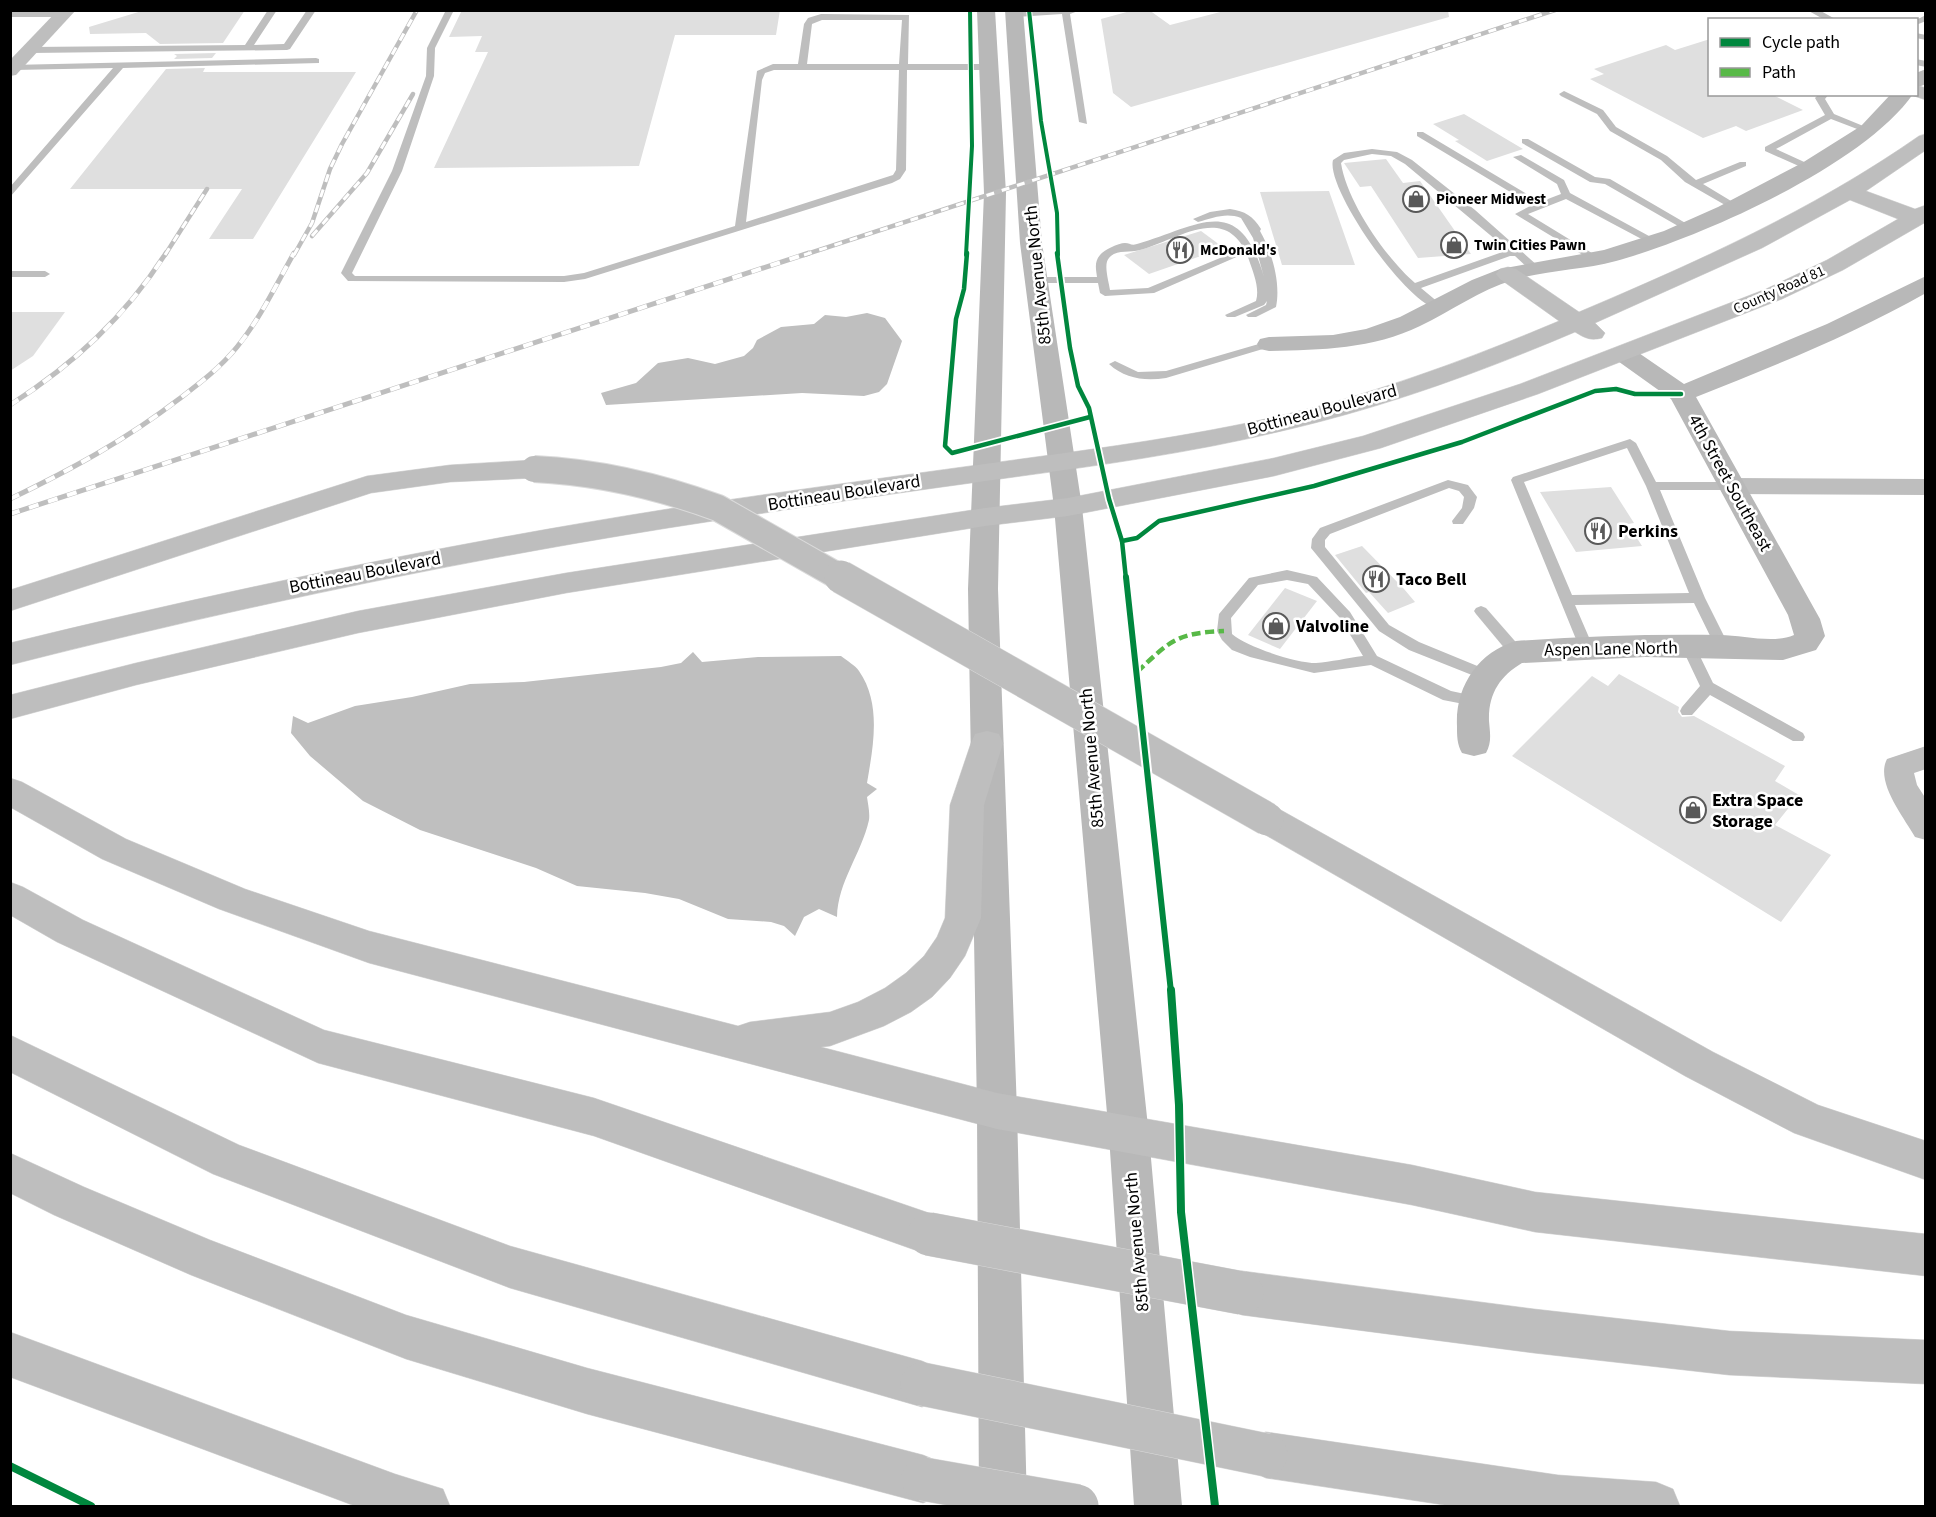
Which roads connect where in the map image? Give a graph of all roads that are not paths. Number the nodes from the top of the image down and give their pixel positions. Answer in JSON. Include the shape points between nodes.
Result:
{"nodes":[{"id":1,"x":273,"y":10,"type":"edge"},
{"id":2,"x":312,"y":10,"type":"edge"},
{"id":3,"x":450,"y":10,"type":"edge"},
{"id":4,"x":1076,"y":10,"type":"edge"},
{"id":5,"x":1811,"y":10,"type":"edge"},
{"id":6,"x":66,"y":12,"type":"edge"},
{"id":7,"x":986,"y":12,"type":"edge"},
{"id":8,"x":1014,"y":12,"type":"edge"},
{"id":9,"x":1066,"y":13,"type":"junction"},
{"id":10,"x":10,"y":14,"type":"edge"},
{"id":11,"x":1829,"y":18,"type":"edge"},
{"id":12,"x":248,"y":47,"type":"junction"},
{"id":13,"x":31,"y":50,"type":"junction"},
{"id":14,"x":315,"y":61,"type":"dead end"},
{"id":15,"x":120,"y":65,"type":"junction"},
{"id":16,"x":1019,"y":66,"type":"junction"},
{"id":17,"x":802,"y":67,"type":"junction"},
{"id":18,"x":903,"y":67,"type":"junction"},
{"id":19,"x":990,"y":67,"type":"junction"},
{"id":20,"x":12,"y":69,"type":"edge"},
{"id":21,"x":1564,"y":94,"type":"dead end"},
{"id":22,"x":1822,"y":96,"type":"edge"},
{"id":23,"x":1901,"y":96,"type":"edge"},
{"id":24,"x":1830,"y":116,"type":"junction"},
{"id":25,"x":1084,"y":122,"type":"dead end"},
{"id":26,"x":1868,"y":130,"type":"junction"},
{"id":27,"x":1420,"y":134,"type":"dead end"},
{"id":28,"x":1926,"y":140,"type":"edge"},
{"id":29,"x":1525,"y":141,"type":"dead end"},
{"id":30,"x":1518,"y":157,"type":"dead end"},
{"id":31,"x":1743,"y":164,"type":"dead end"},
{"id":32,"x":1810,"y":168,"type":"junction"},
{"id":33,"x":1696,"y":184,"type":"junction"},
{"id":34,"x":1850,"y":192,"type":"junction"},
{"id":35,"x":10,"y":194,"type":"edge"},
{"id":36,"x":1566,"y":195,"type":"junction"},
{"id":37,"x":1540,"y":206,"type":"junction"},
{"id":38,"x":1736,"y":207,"type":"junction"},
{"id":39,"x":1923,"y":217,"type":"edge"},
{"id":40,"x":1203,"y":224,"type":"junction"},
{"id":41,"x":740,"y":227,"type":"junction"},
{"id":42,"x":1689,"y":228,"type":"junction"},
{"id":43,"x":1256,"y":229,"type":"junction"},
{"id":44,"x":1655,"y":242,"type":"junction"},
{"id":45,"x":1117,"y":249,"type":"junction"},
{"id":46,"x":1236,"y":255,"type":"dead end"},
{"id":47,"x":1595,"y":258,"type":"junction"},
{"id":48,"x":1520,"y":265,"type":"junction"},
{"id":49,"x":10,"y":274,"type":"edge"},
{"id":50,"x":45,"y":274,"type":"dead end"},
{"id":51,"x":1036,"y":280,"type":"junction"},
{"id":52,"x":1103,"y":280,"type":"junction"},
{"id":53,"x":1926,"y":283,"type":"edge"},
{"id":54,"x":1414,"y":287,"type":"junction"},
{"id":55,"x":1440,"y":308,"type":"junction"},
{"id":56,"x":1577,"y":322,"type":"junction"},
{"id":57,"x":1269,"y":344,"type":"joint"},
{"id":58,"x":1624,"y":354,"type":"junction"},
{"id":59,"x":1115,"y":364,"type":"dead end"},
{"id":60,"x":1681,"y":394,"type":"junction"},
{"id":61,"x":1063,"y":462,"type":"junction"},
{"id":62,"x":986,"y":472,"type":"junction"},
{"id":63,"x":1653,"y":486,"type":"junction"},
{"id":64,"x":1731,"y":486,"type":"junction"},
{"id":65,"x":1926,"y":487,"type":"edge"},
{"id":66,"x":1068,"y":507,"type":"junction"},
{"id":67,"x":985,"y":517,"type":"junction"},
{"id":68,"x":1458,"y":521,"type":"dead end"},
{"id":69,"x":1698,"y":598,"type":"junction"},
{"id":70,"x":1568,"y":600,"type":"junction"},
{"id":71,"x":10,"y":601,"type":"edge"},
{"id":72,"x":1481,"y":611,"type":"dead end"},
{"id":73,"x":1811,"y":634,"type":"joint"},
{"id":74,"x":1722,"y":646,"type":"junction"},
{"id":75,"x":1689,"y":648,"type":"junction"},
{"id":76,"x":1587,"y":649,"type":"junction"},
{"id":77,"x":1516,"y":652,"type":"junction"},
{"id":78,"x":10,"y":654,"type":"edge"},
{"id":79,"x":1372,"y":660,"type":"junction"},
{"id":80,"x":1708,"y":687,"type":"junction"},
{"id":81,"x":1480,"y":689,"type":"junction"},
{"id":82,"x":10,"y":707,"type":"edge"},
{"id":83,"x":1687,"y":711,"type":"dead end"},
{"id":84,"x":1798,"y":737,"type":"dead end"},
{"id":85,"x":987,"y":743,"type":"junction"},
{"id":86,"x":1474,"y":744,"type":"dead end"},
{"id":87,"x":1912,"y":762,"type":"edge"},
{"id":88,"x":10,"y":791,"type":"edge"},
{"id":89,"x":1926,"y":828,"type":"edge"},
{"id":90,"x":10,"y":897,"type":"edge"},
{"id":91,"x":729,"y":1042,"type":"junction"},
{"id":92,"x":10,"y":1052,"type":"edge"},
{"id":93,"x":996,"y":1111,"type":"junction"},
{"id":94,"x":1129,"y":1136,"type":"junction"},
{"id":95,"x":1926,"y":1161,"type":"edge"},
{"id":96,"x":10,"y":1172,"type":"edge"},
{"id":97,"x":1926,"y":1255,"type":"edge"},
{"id":98,"x":10,"y":1354,"type":"edge"},
{"id":99,"x":1926,"y":1362,"type":"edge"},
{"id":100,"x":426,"y":1506,"type":"edge"},
{"id":101,"x":1003,"y":1506,"type":"edge"},
{"id":102,"x":1077,"y":1506,"type":"edge"},
{"id":103,"x":1158,"y":1506,"type":"edge"},
{"id":104,"x":1656,"y":1506,"type":"edge"}],
"edges":[{"from":1,"to":12,"type":"lane"},
{"from":2,"to":12,"type":"lane","via":[[287,47]]},
{"from":3,"to":41,"type":"lane","via":[[431,48],[430,76],[397,171],[346,273],[352,279],[564,279],[585,276]]},
{"from":4,"to":9,"type":"lane"},
{"from":5,"to":11,"type":"lane"},
{"from":6,"to":10,"type":"lane"},
{"from":6,"to":13,"type":"street"},
{"from":7,"to":8,"type":"main road"},
{"from":7,"to":19,"type":"main road","name":"85th Avenue North"},
{"from":8,"to":9,"type":"lane"},
{"from":8,"to":16,"type":"main road","name":"85th Avenue North"},
{"from":9,"to":25,"type":"lane"},
{"from":12,"to":13,"type":"lane"},
{"from":13,"to":20,"type":"street"},
{"from":14,"to":15,"type":"lane"},
{"from":15,"to":20,"type":"lane"},
{"from":15,"to":35,"type":"lane"},
{"from":16,"to":19,"type":"main road"},
{"from":16,"to":51,"type":"main road","name":"85th Avenue North"},
{"from":17,"to":18,"type":"lane"},
{"from":17,"to":18,"type":"lane","via":[[811,20],[906,17]]},
{"from":17,"to":41,"type":"lane","via":[[761,71]]},
{"from":18,"to":19,"type":"lane"},
{"from":18,"to":41,"type":"lane","via":[[901,170],[897,177]]},
{"from":19,"to":62,"type":"main road","name":"85th Avenue North","via":[[996,193]]},
{"from":21,"to":33,"type":"lane","via":[[1600,112],[1613,129],[1664,158]]},
{"from":22,"to":24,"type":"lane"},
{"from":23,"to":26,"type":"main road"},
{"from":24,"to":26,"type":"lane"},
{"from":24,"to":32,"type":"lane","via":[[1768,149]]},
{"from":26,"to":32,"type":"main road"},
{"from":27,"to":37,"type":"lane"},
{"from":28,"to":34,"type":"highway"},
{"from":29,"to":42,"type":"lane","via":[[1593,180],[1607,181]]},
{"from":30,"to":36,"type":"lane","via":[[1561,182]]},
{"from":31,"to":33,"type":"lane"},
{"from":32,"to":38,"type":"main road"},
{"from":33,"to":38,"type":"lane"},
{"from":34,"to":39,"type":"highway"},
{"from":34,"to":56,"type":"highway","name":"Bottineau Boulevard","via":[[1780,230]]},
{"from":36,"to":37,"type":"lane"},
{"from":36,"to":44,"type":"lane"},
{"from":37,"to":47,"type":"lane","via":[[1520,214]]},
{"from":38,"to":42,"type":"main road"},
{"from":39,"to":58,"type":"highway","name":"County Road 81","via":[[1774,294]]},
{"from":40,"to":43,"type":"lane","via":[[1232,220]]},
{"from":40,"to":43,"type":"lane","via":[[1232,228],[1246,239],[1253,255],[1263,300],[1231,315],[1253,315],[1271,307],[1274,300]]},
{"from":40,"to":45,"type":"lane","via":[[1136,248]]},
{"from":42,"to":44,"type":"main road"},
{"from":43,"to":45,"type":"lane","via":[[1235,212],[1217,213]]},
{"from":44,"to":47,"type":"main road"},
{"from":45,"to":52,"type":"lane","via":[[1105,255],[1101,263]]},
{"from":46,"to":52,"type":"lane","via":[[1150,291],[1105,293]]},
{"from":47,"to":48,"type":"main road"},
{"from":48,"to":54,"type":"lane","via":[[1509,254]]},
{"from":48,"to":54,"type":"lane","via":[[1480,217],[1395,154],[1340,158],[1335,170],[1344,191],[1373,239]]},
{"from":48,"to":55,"type":"main road"},
{"from":48,"to":56,"type":"highway"},
{"from":49,"to":50,"type":"lane"},
{"from":51,"to":52,"type":"lane"},
{"from":51,"to":61,"type":"main road","name":"85th Avenue North"},
{"from":53,"to":60,"type":"main road","via":[[1794,349]]},
{"from":54,"to":55,"type":"lane"},
{"from":55,"to":57,"type":"main road","via":[[1371,335],[1333,342]]},
{"from":56,"to":58,"type":"highway"},
{"from":56,"to":61,"type":"highway","name":"Bottineau Boulevard","via":[[1495,358],[1380,397],[1245,431]]},
{"from":57,"to":59,"type":"lane","via":[[1151,377],[1136,375]]},
{"from":58,"to":60,"type":"main road","name":"4th Street Southeast"},
{"from":58,"to":66,"type":"highway","via":[[1372,442],[1274,467]]},
{"from":60,"to":64,"type":"main road","name":"4th Street Southeast"},
{"from":61,"to":62,"type":"highway","name":"Bottineau Boulevard"},
{"from":61,"to":66,"type":"main road","name":"85th Avenue North"},
{"from":62,"to":67,"type":"main road","name":"85th Avenue North"},
{"from":62,"to":78,"type":"highway","name":"Bottineau Boulevard","via":[[549,537],[333,577]]},
{"from":63,"to":64,"type":"lane"},
{"from":63,"to":69,"type":"lane"},
{"from":63,"to":70,"type":"lane","via":[[1630,443],[1517,480]]},
{"from":64,"to":65,"type":"street"},
{"from":64,"to":73,"type":"main road","name":"4th Street Southeast"},
{"from":66,"to":67,"type":"highway"},
{"from":66,"to":94,"type":"main road","name":"85th Avenue North"},
{"from":67,"to":82,"type":"highway","via":[[573,582],[358,622]]},
{"from":67,"to":85,"type":"main road","name":"85th Avenue North"},
{"from":68,"to":81,"type":"lane","via":[[1468,512],[1471,496],[1458,485],[1448,484],[1325,531],[1318,548],[1384,628]]},
{"from":69,"to":70,"type":"lane"},
{"from":69,"to":74,"type":"lane"},
{"from":70,"to":76,"type":"lane"},
{"from":71,"to":95,"type":"highway","bridge":true,"via":[[367,485],[425,475],[534,469],[585,473],[679,492],[718,508],[1719,1074],[1808,1120]]},
{"from":72,"to":77,"type":"lane"},
{"from":73,"to":74,"type":"main road","name":"Aspen Lane North","via":[[1801,645],[1781,648]]},
{"from":74,"to":75,"type":"main road","name":"Aspen Lane North"},
{"from":75,"to":76,"type":"main road","name":"Aspen Lane North"},
{"from":75,"to":80,"type":"lane"},
{"from":76,"to":77,"type":"main road","name":"Aspen Lane North"},
{"from":77,"to":81,"type":"main road","via":[[1497,661]]},
{"from":79,"to":79,"type":"lane","via":[[1345,615],[1312,580],[1287,574],[1254,581],[1224,617],[1224,631],[1237,646],[1288,663],[1314,669]]},
{"from":79,"to":81,"type":"lane","via":[[1448,696]]},
{"from":80,"to":83,"type":"lane"},
{"from":80,"to":84,"type":"lane"},
{"from":81,"to":86,"type":"main road"},
{"from":85,"to":91,"type":"highway","via":[[967,805],[963,918],[937,967],[898,1000],[830,1029]]},
{"from":85,"to":93,"type":"main road","name":"85th Avenue North"},
{"from":87,"to":89,"type":"street","via":[[1902,786]]},
{"from":88,"to":91,"type":"highway","via":[[114,849],[338,936]]},
{"from":90,"to":99,"type":"highway","bridge":true,"via":[[70,931],[318,1046],[594,1117],[929,1234],[1242,1293],[1534,1331],[1729,1353]]},
{"from":91,"to":93,"type":"highway"},
{"from":92,"to":104,"type":"highway","bridge":true,"via":[[227,1160],[510,1267],[922,1384],[1266,1455],[1558,1499]]},
{"from":93,"to":94,"type":"highway"},
{"from":93,"to":101,"type":"main road","name":"85th Avenue North"},
{"from":94,"to":97,"type":"highway","via":[[1412,1185],[1535,1212]]},
{"from":94,"to":103,"type":"main road","name":"85th Avenue North"},
{"from":96,"to":102,"type":"highway","bridge":true,"via":[[206,1260],[406,1337],[587,1391],[923,1479]]},
{"from":98,"to":100,"type":"highway","via":[[394,1498]]}]}
